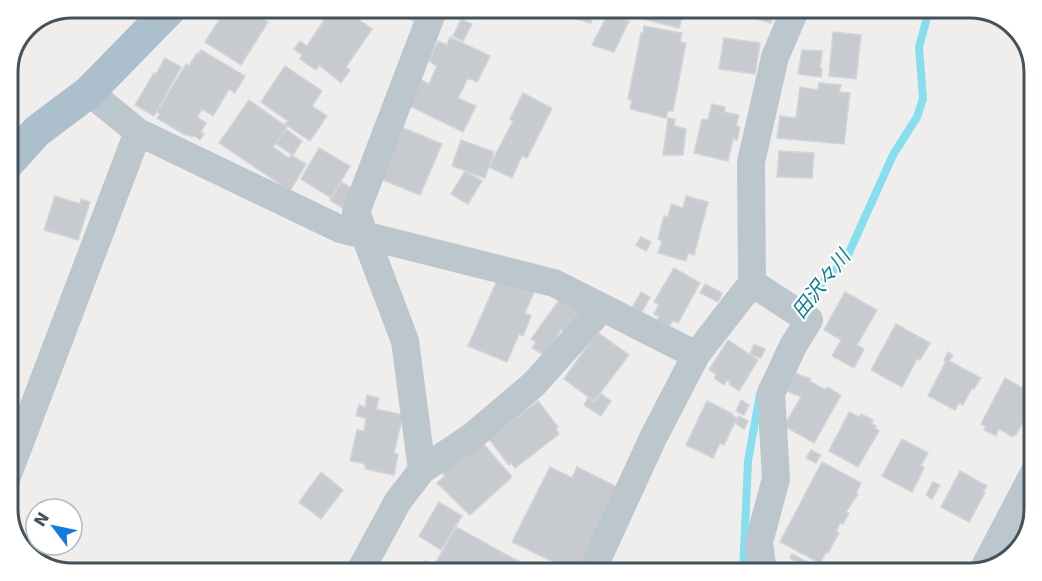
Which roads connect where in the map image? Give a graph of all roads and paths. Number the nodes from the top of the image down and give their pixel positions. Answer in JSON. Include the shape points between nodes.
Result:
{"nodes":[{"id":1,"x":161,"y":18,"type":"edge"},
{"id":2,"x":430,"y":18,"type":"edge"},
{"id":3,"x":792,"y":18,"type":"edge"},
{"id":4,"x":89,"y":92,"type":"junction"},
{"id":5,"x":138,"y":132,"type":"junction"},
{"id":6,"x":18,"y":152,"type":"edge"},
{"id":7,"x":367,"y":236,"type":"junction"},
{"id":8,"x":752,"y":284,"type":"junction"},
{"id":9,"x":602,"y":308,"type":"junction"},
{"id":10,"x":696,"y":355,"type":"junction"},
{"id":11,"x":18,"y":448,"type":"edge"},
{"id":12,"x":422,"y":470,"type":"junction"},
{"id":13,"x":1024,"y":494,"type":"edge"},
{"id":14,"x":989,"y":559,"type":"edge"},
{"id":15,"x":364,"y":563,"type":"edge"},
{"id":16,"x":596,"y":563,"type":"edge"},
{"id":17,"x":762,"y":563,"type":"edge"}],
"edges":[{"from":1,"to":4,"type":"main road"},
{"from":2,"to":7,"type":"street","via":[[356,212]]},
{"from":3,"to":8,"type":"street","via":[[776,57],[751,162]]},
{"from":4,"to":5,"type":"street"},
{"from":4,"to":6,"type":"main road","via":[[37,131]]},
{"from":5,"to":7,"type":"street","via":[[340,229]]},
{"from":5,"to":11,"type":"street"},
{"from":7,"to":9,"type":"street","via":[[554,283]]},
{"from":7,"to":12,"type":"street","via":[[405,341]]},
{"from":8,"to":10,"type":"street"},
{"from":8,"to":17,"type":"street","via":[[809,320],[771,393],[776,478],[759,542]]},
{"from":9,"to":10,"type":"street"},
{"from":9,"to":12,"type":"street","via":[[534,384],[474,435]]},
{"from":10,"to":16,"type":"street"},
{"from":12,"to":15,"type":"street","via":[[398,501]]},
{"from":13,"to":14,"type":"street"}]}
